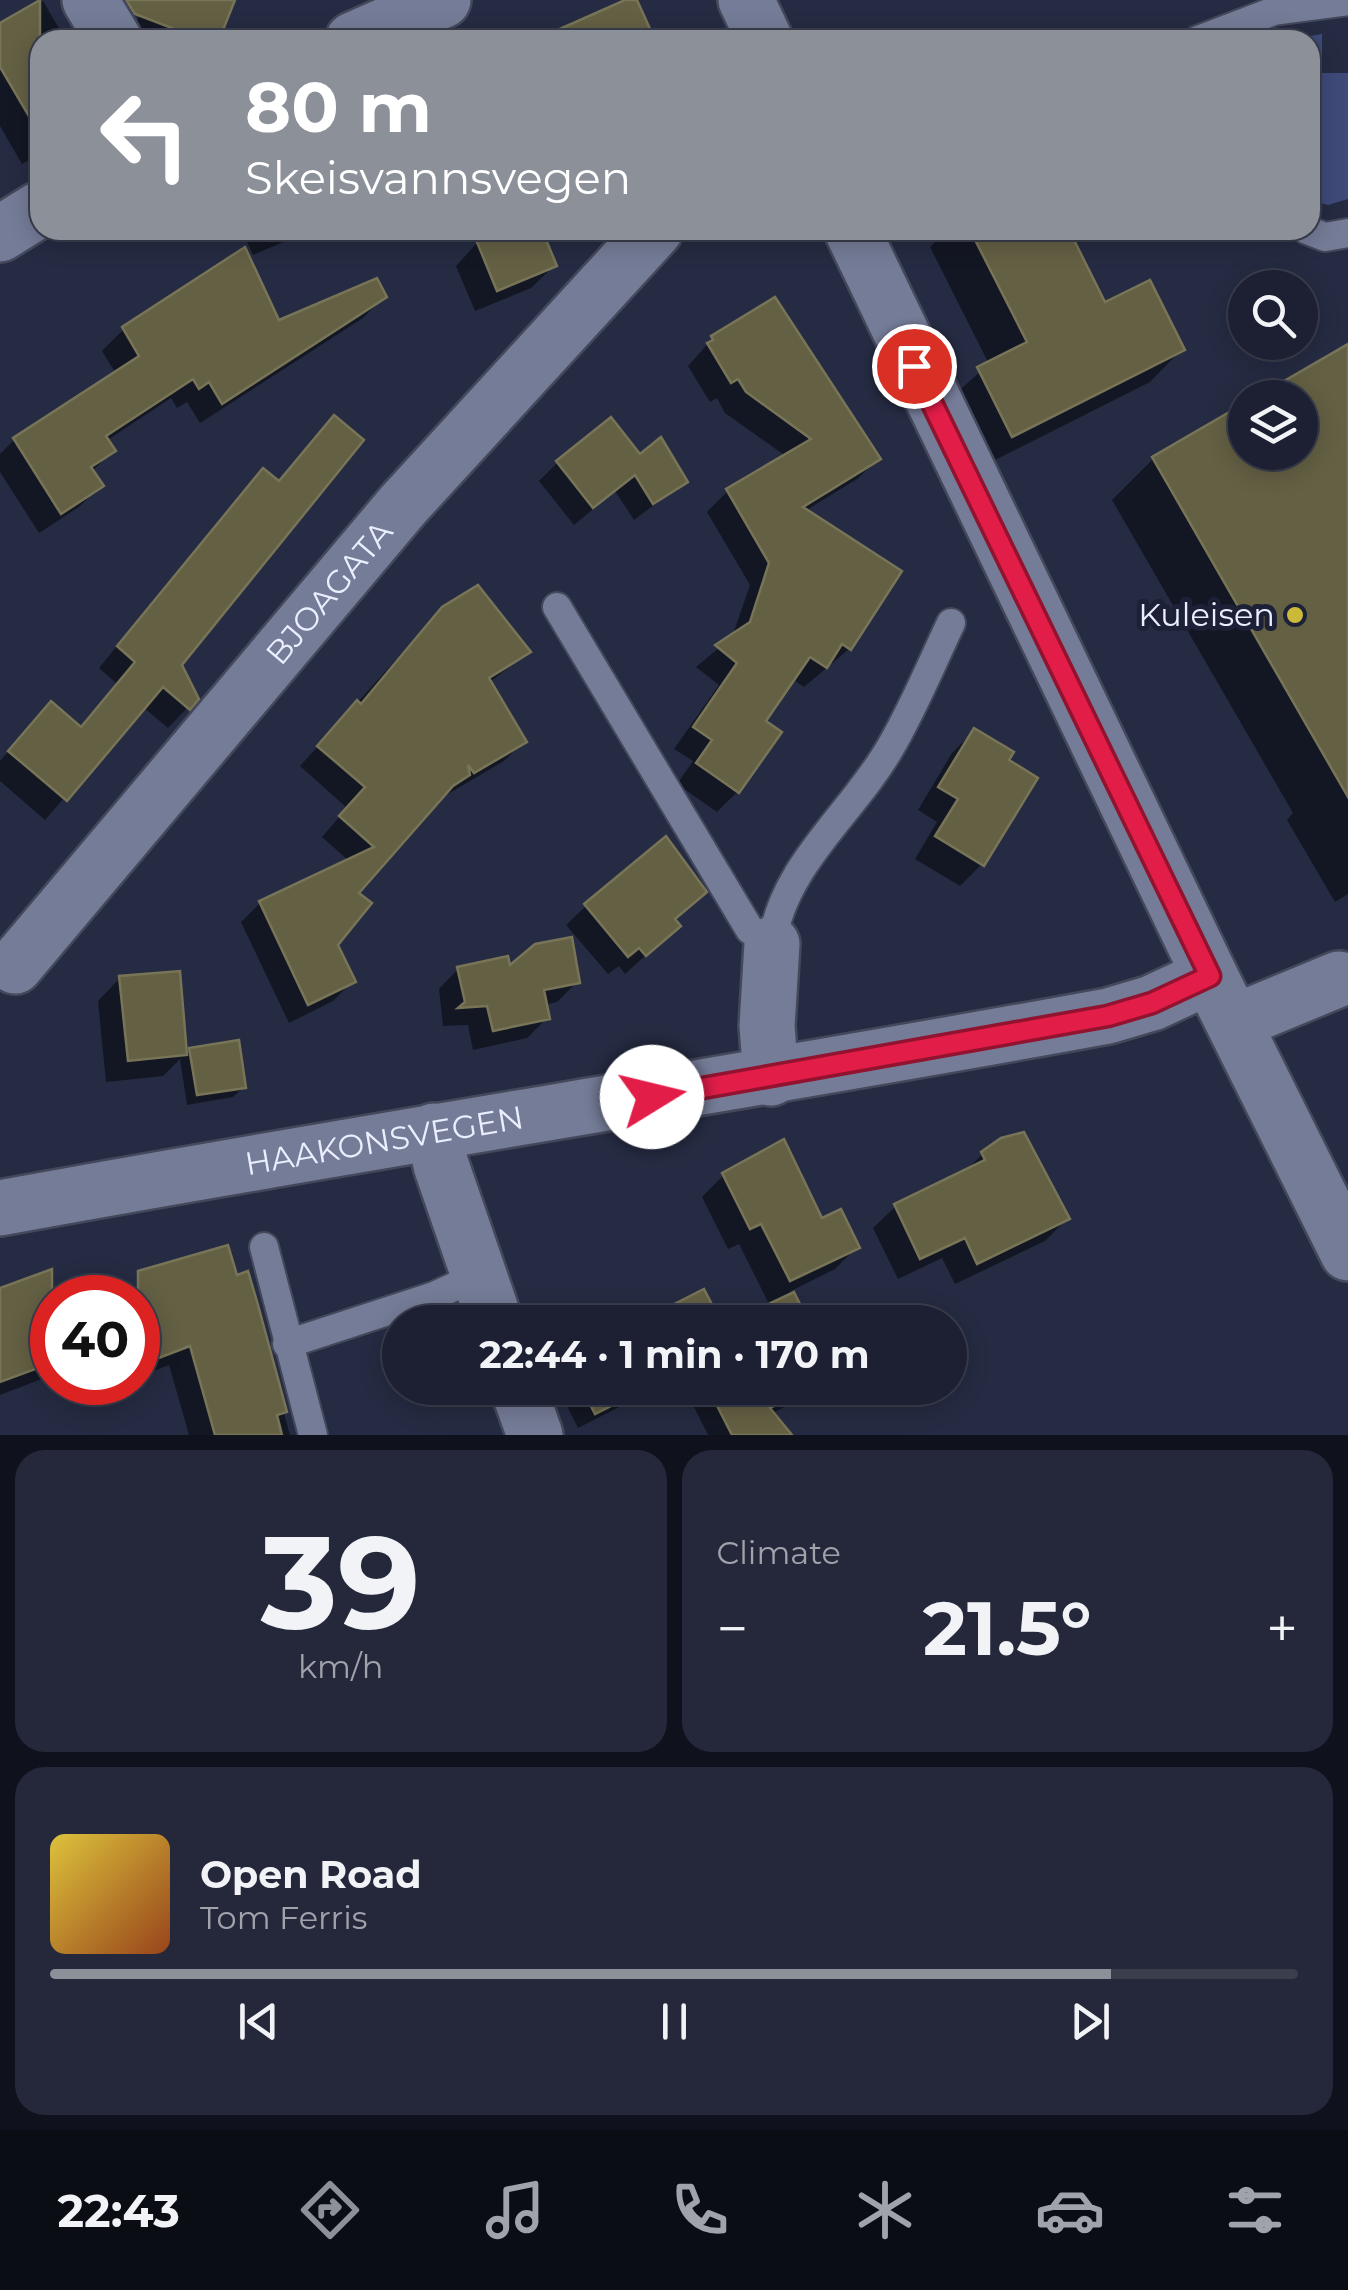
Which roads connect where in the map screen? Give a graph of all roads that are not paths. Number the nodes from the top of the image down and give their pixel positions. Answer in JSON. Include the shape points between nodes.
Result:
{"nodes":[{"id":1,"x":90,"y":0,"type":"edge"},
{"id":2,"x":443,"y":0,"type":"edge"},
{"id":3,"x":746,"y":0,"type":"edge"},
{"id":4,"x":1348,"y":1,"type":"edge"},
{"id":5,"x":1273,"y":5,"type":"edge"},
{"id":6,"x":108,"y":30,"type":"edge"},
{"id":7,"x":376,"y":30,"type":"edge"},
{"id":8,"x":760,"y":30,"type":"edge"},
{"id":9,"x":1219,"y":30,"type":"edge"},
{"id":10,"x":30,"y":215,"type":"edge"},
{"id":11,"x":1348,"y":232,"type":"edge"},
{"id":12,"x":0,"y":234,"type":"edge"},
{"id":13,"x":1320,"y":235,"type":"edge"},
{"id":14,"x":646,"y":240,"type":"edge"},
{"id":15,"x":857,"y":240,"type":"edge"},
{"id":16,"x":557,"y":607,"type":"dead end"},
{"id":17,"x":951,"y":623,"type":"dead end"},
{"id":18,"x":772,"y":944,"type":"junction"},
{"id":19,"x":15,"y":966,"type":"dead end"},
{"id":20,"x":1340,"y":979,"type":"dead end"},
{"id":21,"x":1222,"y":999,"type":"junction"},
{"id":22,"x":771,"y":1078,"type":"junction"},
{"id":23,"x":434,"y":1131,"type":"junction"},
{"id":24,"x":0,"y":1208,"type":"edge"},
{"id":25,"x":264,"y":1247,"type":"dead end"},
{"id":26,"x":1348,"y":1254,"type":"edge"},
{"id":27,"x":487,"y":1299,"type":"edge"},
{"id":28,"x":288,"y":1344,"type":"junction"},
{"id":29,"x":525,"y":1405,"type":"edge"},
{"id":30,"x":312,"y":1435,"type":"edge"},
{"id":31,"x":536,"y":1435,"type":"edge"}],
"edges":[{"from":1,"to":6,"type":"street"},
{"from":2,"to":7,"type":"street"},
{"from":3,"to":8,"type":"street"},
{"from":4,"to":5,"type":"lane"},
{"from":5,"to":9,"type":"lane"},
{"from":10,"to":12,"type":"street"},
{"from":11,"to":13,"type":"lane"},
{"from":14,"to":19,"type":"street","name":"BJOAGATA","via":[[403,505]]},
{"from":15,"to":21,"type":"street"},
{"from":16,"to":18,"type":"lane","via":[[750,930]]},
{"from":17,"to":18,"type":"lane","via":[[890,749],[799,872]]},
{"from":18,"to":22,"type":"street"},
{"from":20,"to":21,"type":"street","name":"HAAKONSVEGEN"},
{"from":21,"to":22,"type":"street","name":"HAAKONSVEGEN","via":[[1152,1003]]},
{"from":21,"to":26,"type":"street"},
{"from":22,"to":23,"type":"street","name":"HAAKONSVEGEN"},
{"from":23,"to":24,"type":"street","name":"HAAKONSVEGEN"},
{"from":23,"to":27,"type":"street"},
{"from":25,"to":28,"type":"lane"},
{"from":27,"to":28,"type":"lane","via":[[434,1296]]},
{"from":28,"to":30,"type":"lane"},
{"from":29,"to":31,"type":"street"}]}
